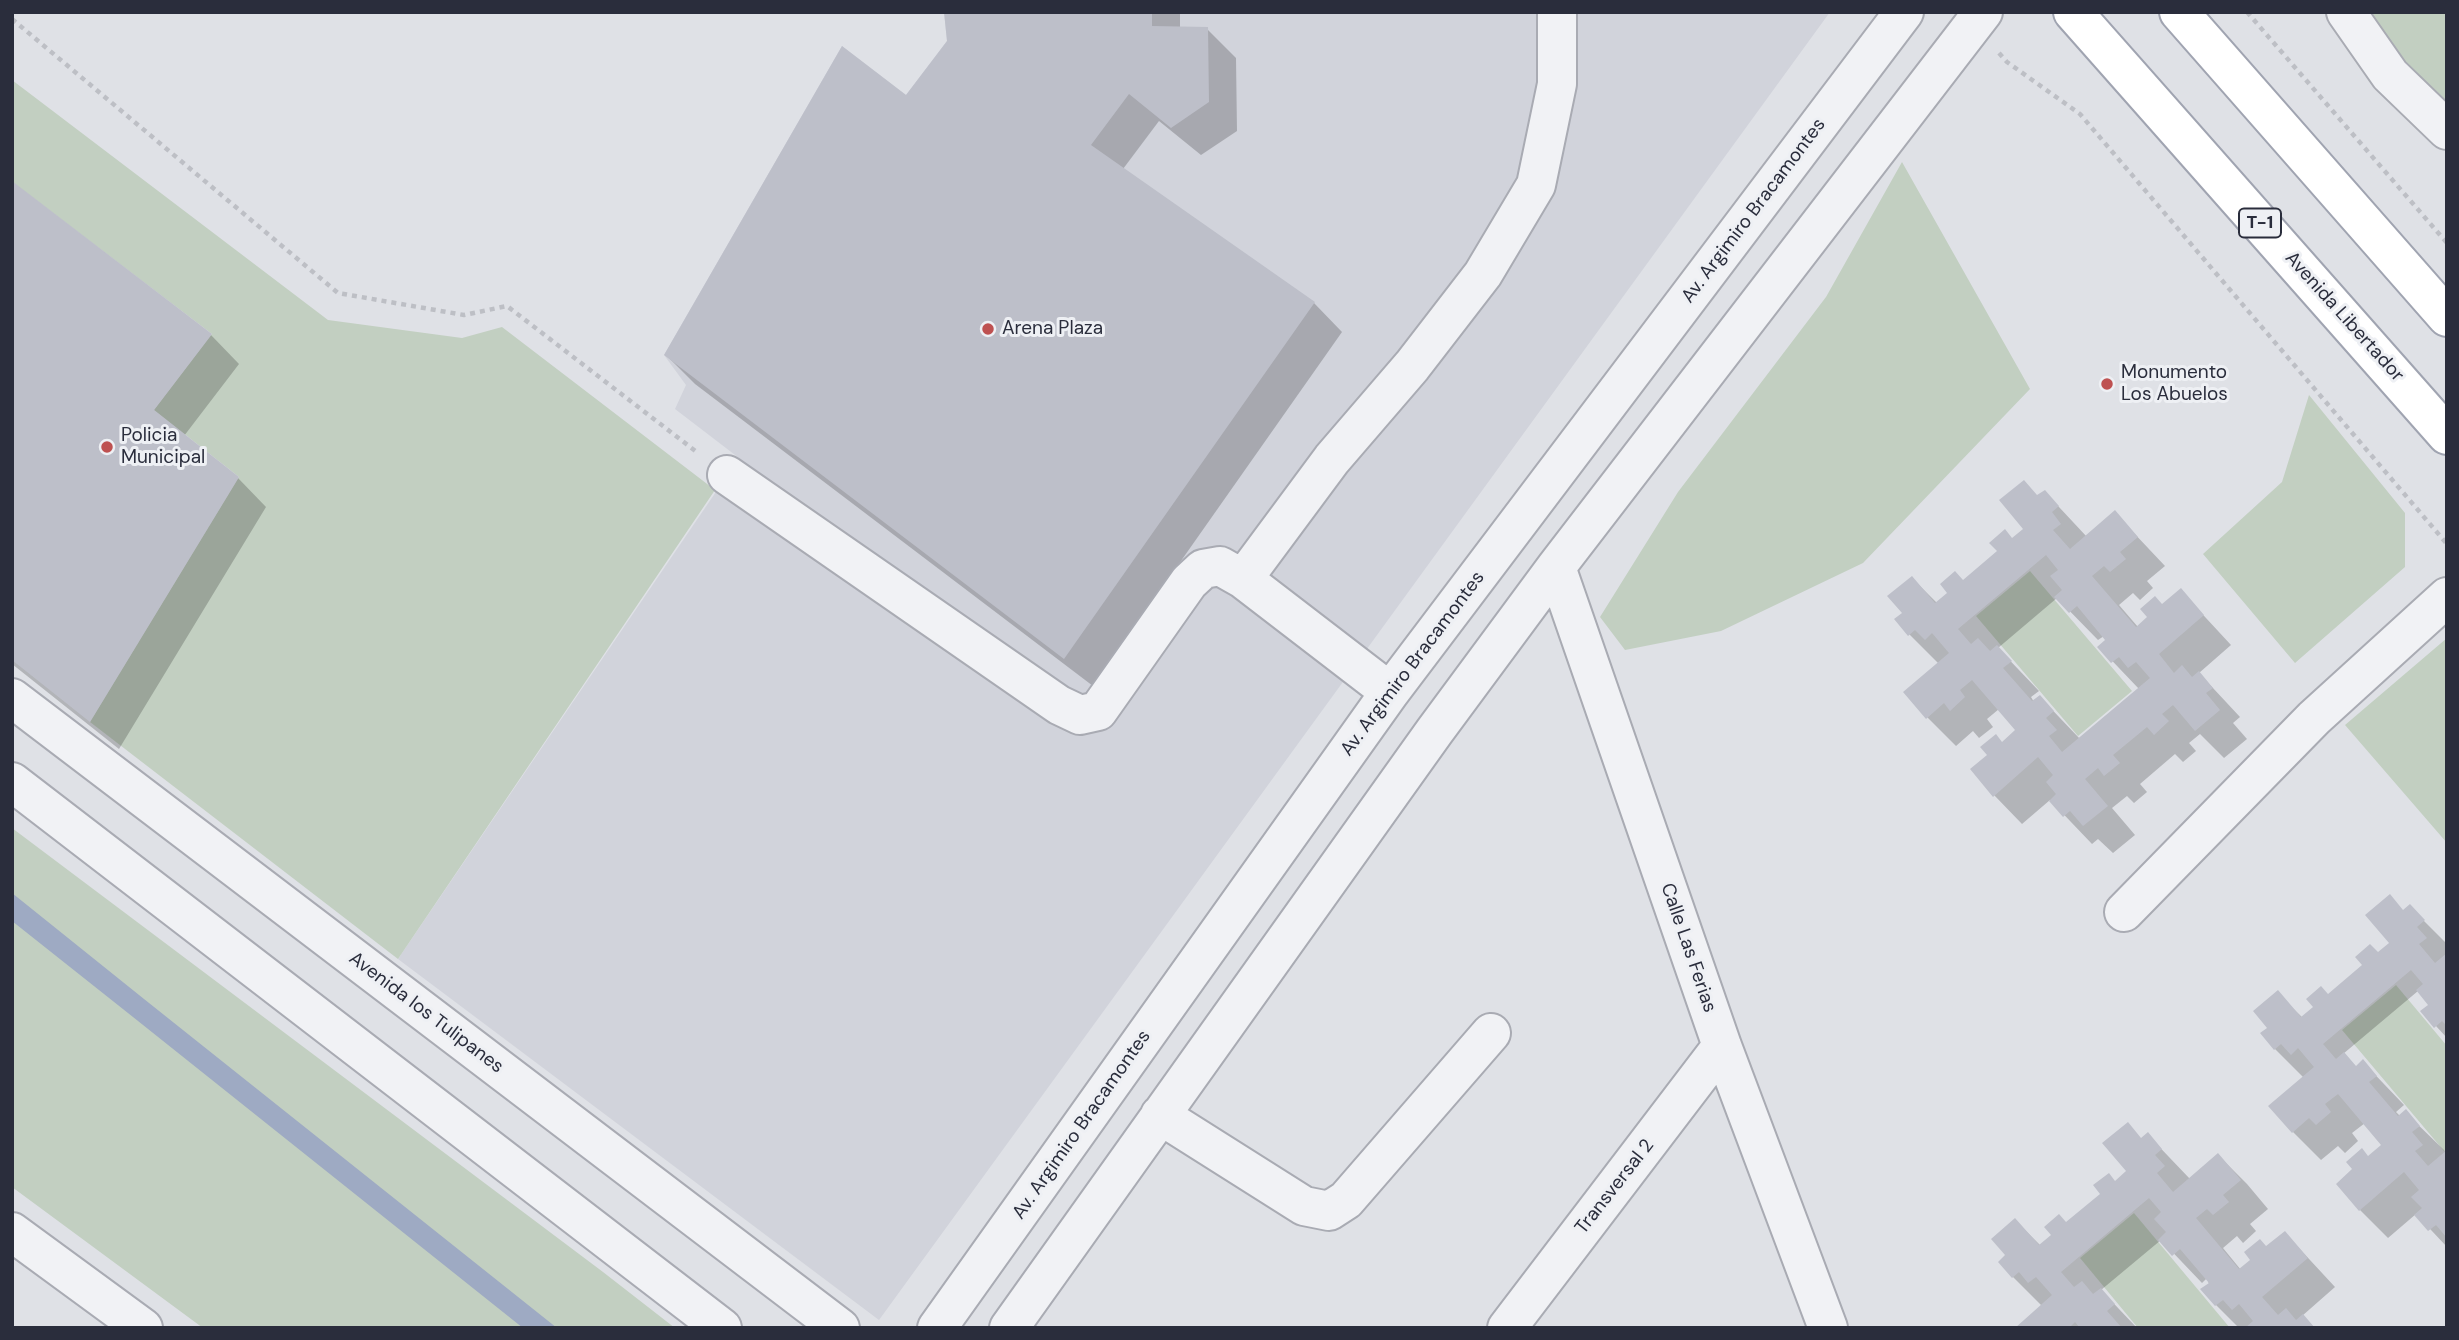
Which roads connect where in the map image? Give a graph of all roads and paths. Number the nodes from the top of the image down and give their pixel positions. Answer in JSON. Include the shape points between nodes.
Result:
{"nodes":[{"id":1,"x":1557,"y":12,"type":"edge"},
{"id":2,"x":1904,"y":12,"type":"edge"},
{"id":3,"x":2073,"y":12,"type":"edge"},
{"id":4,"x":2179,"y":12,"type":"edge"},
{"id":5,"x":2247,"y":12,"type":"edge"},
{"id":6,"x":2346,"y":12,"type":"edge"},
{"id":7,"x":1979,"y":18,"type":"edge"},
{"id":8,"x":12,"y":19,"type":"edge"},
{"id":9,"x":2447,"y":130,"type":"edge"},
{"id":10,"x":2447,"y":243,"type":"edge"},
{"id":11,"x":2439,"y":297,"type":"edge"},
{"id":12,"x":2447,"y":435,"type":"edge"},
{"id":13,"x":726,"y":475,"type":"joint"},
{"id":14,"x":2447,"y":544,"type":"edge"},
{"id":15,"x":1556,"y":567,"type":"junction"},
{"id":16,"x":1243,"y":579,"type":"junction"},
{"id":17,"x":2447,"y":597,"type":"edge"},
{"id":18,"x":1390,"y":692,"type":"junction"},
{"id":19,"x":12,"y":698,"type":"edge"},
{"id":20,"x":12,"y":782,"type":"edge"},
{"id":21,"x":2124,"y":912,"type":"dead end"},
{"id":22,"x":1491,"y":1033,"type":"dead end"},
{"id":23,"x":1722,"y":1046,"type":"junction"},
{"id":24,"x":1160,"y":1115,"type":"junction"},
{"id":25,"x":12,"y":1232,"type":"edge"},
{"id":26,"x":143,"y":1328,"type":"edge"},
{"id":27,"x":722,"y":1328,"type":"edge"},
{"id":28,"x":840,"y":1328,"type":"edge"},
{"id":29,"x":937,"y":1328,"type":"edge"},
{"id":30,"x":1009,"y":1328,"type":"edge"},
{"id":31,"x":1507,"y":1328,"type":"edge"},
{"id":32,"x":1828,"y":1328,"type":"edge"}],
"edges":[{"from":1,"to":16,"type":"street","via":[[1557,84],[1536,185],[1483,274],[1332,459]]},
{"from":2,"to":18,"type":"street","name":"Av. Argimiro Bracamontes"},
{"from":3,"to":12,"type":"main road","name":"Avenida Libertador","number":"T-1"},
{"from":4,"to":11,"type":"main road"},
{"from":5,"to":10,"type":"path"},
{"from":6,"to":9,"type":"street","via":[[2390,75]]},
{"from":7,"to":14,"type":"path","via":[[2007,62],[2080,114]]},
{"from":7,"to":15,"type":"street"},
{"from":8,"to":13,"type":"path","via":[[338,293],[464,316],[508,306]]},
{"from":13,"to":16,"type":"street","via":[[1059,705],[1080,715],[1098,711],[1189,582],[1203,569],[1220,566]]},
{"from":15,"to":23,"type":"street","name":"Calle Las Ferias"},
{"from":15,"to":24,"type":"street"},
{"from":16,"to":18,"type":"street"},
{"from":17,"to":21,"type":"street","via":[[2314,718]]},
{"from":18,"to":29,"type":"street","name":"Av. Argimiro Bracamontes"},
{"from":19,"to":28,"type":"street","name":"Avenida los Tulipanes"},
{"from":20,"to":27,"type":"street"},
{"from":22,"to":24,"type":"street","via":[[1346,1200],[1329,1211],[1304,1206]]},
{"from":23,"to":31,"type":"street","name":"Transversal 2"},
{"from":23,"to":32,"type":"street","name":"Calle Las Ferias"},
{"from":24,"to":30,"type":"street"},
{"from":25,"to":26,"type":"street"}]}
